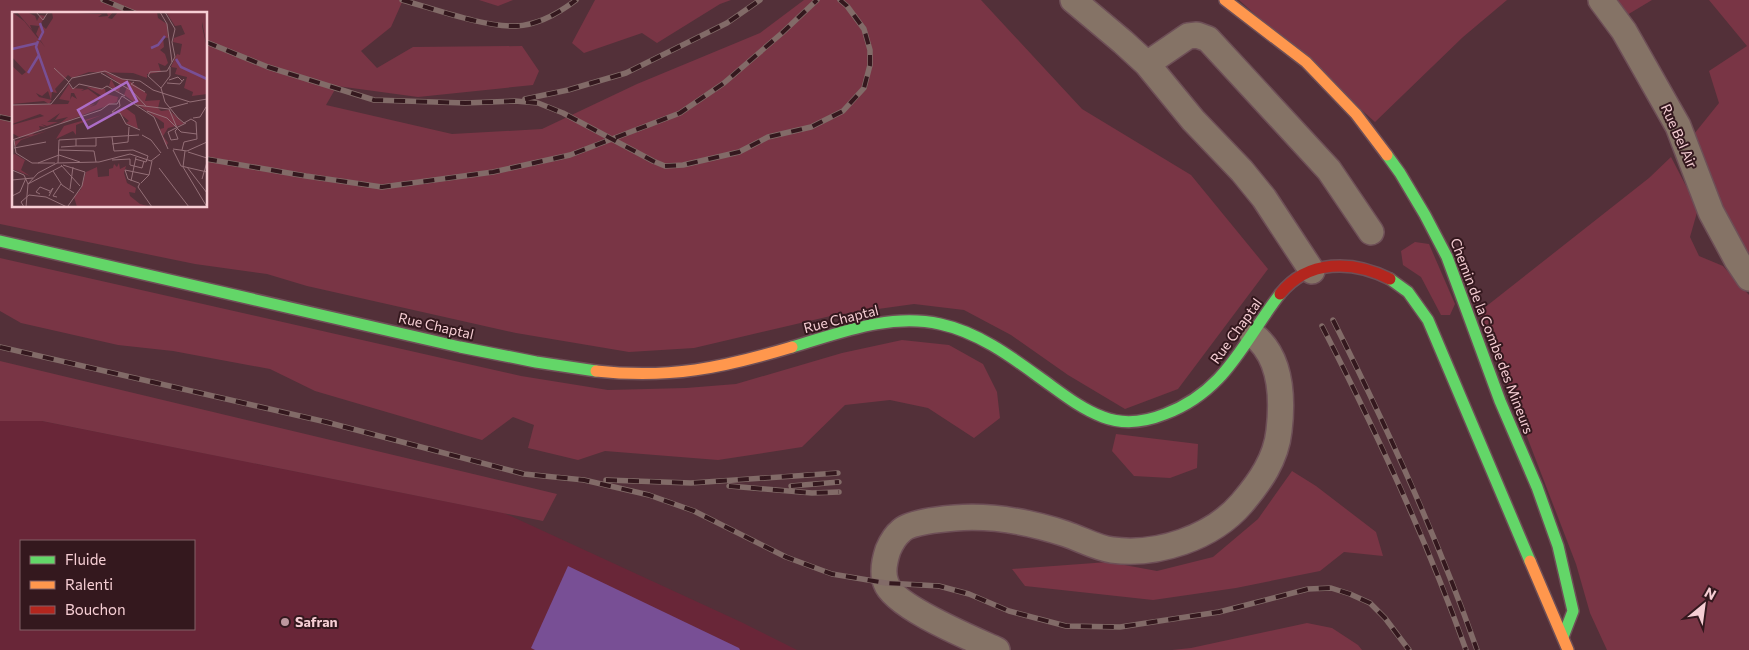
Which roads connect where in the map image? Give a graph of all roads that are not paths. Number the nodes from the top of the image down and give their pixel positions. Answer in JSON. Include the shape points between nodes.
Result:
{"nodes":[{"id":1,"x":1073,"y":0,"type":"edge"},
{"id":2,"x":1225,"y":0,"type":"edge"},
{"id":3,"x":1601,"y":0,"type":"edge"},
{"id":4,"x":1147,"y":64,"type":"junction"},
{"id":5,"x":1371,"y":232,"type":"dead end"},
{"id":6,"x":0,"y":241,"type":"edge"},
{"id":7,"x":1312,"y":271,"type":"junction"},
{"id":8,"x":1749,"y":278,"type":"edge"},
{"id":9,"x":1252,"y":334,"type":"junction"},
{"id":10,"x":1563,"y":637,"type":"junction"},
{"id":11,"x":1578,"y":642,"type":"dead end"},
{"id":12,"x":997,"y":650,"type":"edge"},
{"id":13,"x":1568,"y":650,"type":"edge"}],
"edges":[{"from":1,"to":4,"type":"street"},
{"from":2,"to":10,"type":"street","name":"Chemin de la Combe des Mineurs","via":[[1306,62],[1356,114],[1400,173],[1426,215],[1447,257],[1558,546],[1573,611]]},
{"from":3,"to":8,"type":"street","name":"Rue Bel Air","via":[[1624,31],[1678,126],[1711,212]]},
{"from":4,"to":5,"type":"street","via":[[1188,36],[1208,39],[1329,170]]},
{"from":4,"to":7,"type":"street","via":[[1264,198]]},
{"from":6,"to":9,"type":"street","name":"Rue Chaptal","via":[[491,354],[612,373],[697,372],[739,363],[856,328],[892,322],[949,325],[1004,352],[1075,403],[1100,416],[1123,422],[1148,421],[1195,402],[1235,360]]},
{"from":7,"to":9,"type":"street","name":"Rue Chaptal","via":[[1291,282]]},
{"from":7,"to":10,"type":"street","name":"Rue Chaptal","via":[[1328,266],[1363,267],[1394,281],[1415,300],[1428,320]]},
{"from":9,"to":12,"type":"street","via":[[1261,341],[1278,373],[1279,437],[1269,466],[1255,488],[1236,510],[1205,532],[1177,544],[1145,552],[1111,550],[1046,528],[991,517],[954,518],[902,530],[890,545],[884,560],[886,583],[894,595],[924,615]]},
{"from":10,"to":11,"type":"street"},
{"from":10,"to":13,"type":"street","name":"Rue Chaptal"}]}
